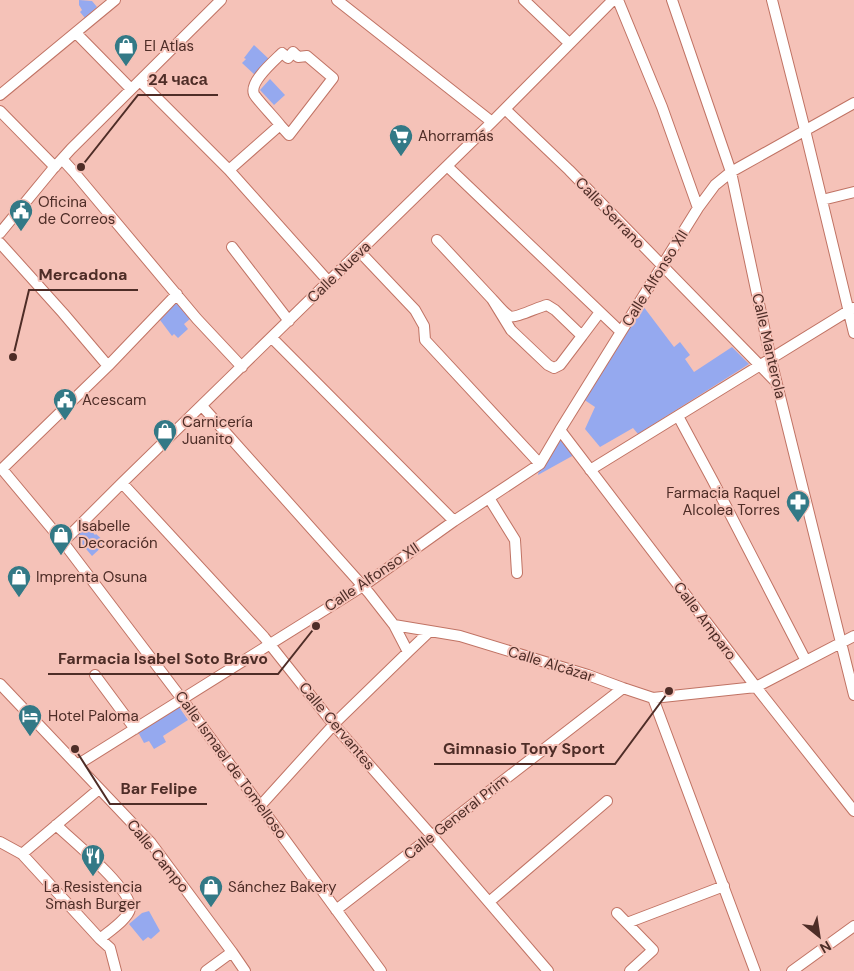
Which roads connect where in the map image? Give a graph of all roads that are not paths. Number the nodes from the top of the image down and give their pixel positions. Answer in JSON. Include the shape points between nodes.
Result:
{"nodes":[{"id":1,"x":115,"y":0,"type":"edge"},
{"id":2,"x":221,"y":0,"type":"edge"},
{"id":3,"x":337,"y":0,"type":"edge"},
{"id":4,"x":524,"y":0,"type":"edge"},
{"id":5,"x":613,"y":0,"type":"edge"},
{"id":6,"x":618,"y":0,"type":"edge"},
{"id":7,"x":672,"y":0,"type":"edge"},
{"id":8,"x":772,"y":0,"type":"edge"},
{"id":9,"x":76,"y":33,"type":"junction"},
{"id":10,"x":570,"y":43,"type":"junction"},
{"id":11,"x":140,"y":80,"type":"junction"},
{"id":12,"x":131,"y":89,"type":"junction"},
{"id":13,"x":0,"y":95,"type":"edge"},
{"id":14,"x":854,"y":103,"type":"edge"},
{"id":15,"x":506,"y":109,"type":"junction"},
{"id":16,"x":0,"y":111,"type":"edge"},
{"id":17,"x":492,"y":122,"type":"junction"},
{"id":18,"x":280,"y":124,"type":"junction"},
{"id":19,"x":805,"y":130,"type":"junction"},
{"id":20,"x":58,"y":163,"type":"junction"},
{"id":21,"x":447,"y":166,"type":"junction"},
{"id":22,"x":229,"y":170,"type":"junction"},
{"id":23,"x":731,"y":172,"type":"junction"},
{"id":24,"x":854,"y":192,"type":"edge"},
{"id":25,"x":822,"y":200,"type":"junction"},
{"id":26,"x":698,"y":208,"type":"junction"},
{"id":27,"x":0,"y":233,"type":"edge"},
{"id":28,"x":437,"y":240,"type":"dead end"},
{"id":29,"x":0,"y":243,"type":"edge"},
{"id":30,"x":232,"y":247,"type":"dead end"},
{"id":31,"x":360,"y":252,"type":"junction"},
{"id":32,"x":663,"y":266,"type":"junction"},
{"id":33,"x":329,"y":282,"type":"junction"},
{"id":34,"x":177,"y":294,"type":"junction"},
{"id":35,"x":492,"y":299,"type":"junction"},
{"id":36,"x":851,"y":310,"type":"edge"},
{"id":37,"x":600,"y":312,"type":"junction"},
{"id":38,"x":289,"y":320,"type":"junction"},
{"id":39,"x":621,"y":332,"type":"junction"},
{"id":40,"x":854,"y":333,"type":"edge"},
{"id":41,"x":582,"y":336,"type":"junction"},
{"id":42,"x":272,"y":338,"type":"junction"},
{"id":43,"x":771,"y":360,"type":"junction"},
{"id":44,"x":108,"y":366,"type":"junction"},
{"id":45,"x":242,"y":366,"type":"junction"},
{"id":46,"x":760,"y":366,"type":"junction"},
{"id":47,"x":776,"y":383,"type":"junction"},
{"id":48,"x":202,"y":406,"type":"junction"},
{"id":49,"x":678,"y":416,"type":"junction"},
{"id":50,"x":560,"y":430,"type":"junction"},
{"id":51,"x":540,"y":464,"type":"junction"},
{"id":52,"x":590,"y":470,"type":"junction"},
{"id":53,"x":122,"y":483,"type":"junction"},
{"id":54,"x":489,"y":498,"type":"junction"},
{"id":55,"x":454,"y":522,"type":"junction"},
{"id":56,"x":63,"y":542,"type":"junction"},
{"id":57,"x":517,"y":573,"type":"dead end"},
{"id":58,"x":363,"y":586,"type":"junction"},
{"id":59,"x":394,"y":625,"type":"junction"},
{"id":60,"x":429,"y":632,"type":"junction"},
{"id":61,"x":854,"y":636,"type":"edge"},
{"id":62,"x":842,"y":643,"type":"junction"},
{"id":63,"x":269,"y":644,"type":"junction"},
{"id":64,"x":408,"y":652,"type":"junction"},
{"id":65,"x":806,"y":661,"type":"junction"},
{"id":66,"x":95,"y":675,"type":"dead end"},
{"id":67,"x":0,"y":684,"type":"edge"},
{"id":68,"x":756,"y":687,"type":"junction"},
{"id":69,"x":623,"y":688,"type":"junction"},
{"id":70,"x":854,"y":695,"type":"edge"},
{"id":71,"x":653,"y":698,"type":"junction"},
{"id":72,"x":182,"y":699,"type":"junction"},
{"id":73,"x":334,"y":725,"type":"junction"},
{"id":74,"x":134,"y":729,"type":"junction"},
{"id":75,"x":76,"y":765,"type":"junction"},
{"id":76,"x":98,"y":789,"type":"junction"},
{"id":77,"x":607,"y":801,"type":"dead end"},
{"id":78,"x":261,"y":805,"type":"junction"},
{"id":79,"x":854,"y":811,"type":"edge"},
{"id":80,"x":56,"y":825,"type":"junction"},
{"id":81,"x":432,"y":836,"type":"junction"},
{"id":82,"x":0,"y":842,"type":"edge"},
{"id":83,"x":22,"y":854,"type":"junction"},
{"id":84,"x":724,"y":886,"type":"junction"},
{"id":85,"x":489,"y":902,"type":"junction"},
{"id":86,"x":336,"y":910,"type":"junction"},
{"id":87,"x":617,"y":913,"type":"dead end"},
{"id":88,"x":627,"y":923,"type":"junction"},
{"id":89,"x":854,"y":926,"type":"edge"},
{"id":90,"x":100,"y":939,"type":"junction"},
{"id":91,"x":232,"y":952,"type":"junction"},
{"id":92,"x":116,"y":971,"type":"edge"},
{"id":93,"x":206,"y":971,"type":"edge"},
{"id":94,"x":245,"y":971,"type":"edge"},
{"id":95,"x":381,"y":971,"type":"edge"},
{"id":96,"x":548,"y":971,"type":"edge"},
{"id":97,"x":630,"y":971,"type":"edge"},
{"id":98,"x":755,"y":971,"type":"edge"},
{"id":99,"x":792,"y":971,"type":"edge"}],
"edges":[{"from":1,"to":9,"type":"street"},
{"from":2,"to":11,"type":"street"},
{"from":3,"to":17,"type":"street"},
{"from":4,"to":10,"type":"street"},
{"from":5,"to":10,"type":"street","name":"Calle Nueva"},
{"from":6,"to":26,"type":"street","via":[[662,107]]},
{"from":7,"to":23,"type":"street","name":"Calle Manterola"},
{"from":8,"to":19,"type":"street"},
{"from":9,"to":12,"type":"street"},
{"from":9,"to":13,"type":"street"},
{"from":10,"to":15,"type":"street","name":"Calle Nueva"},
{"from":11,"to":12,"type":"street"},
{"from":11,"to":22,"type":"street"},
{"from":12,"to":20,"type":"street"},
{"from":14,"to":19,"type":"street","name":"Calle Alfonso XII"},
{"from":15,"to":17,"type":"street","name":"Calle Nueva"},
{"from":15,"to":32,"type":"street","name":"Calle Serrano"},
{"from":16,"to":20,"type":"street"},
{"from":17,"to":21,"type":"street","name":"Calle Nueva"},
{"from":18,"to":18,"type":"street","via":[[254,95],[253,88],[256,80],[282,53],[288,58],[293,52],[298,57],[307,56],[333,78],[289,135]]},
{"from":18,"to":22,"type":"street"},
{"from":19,"to":23,"type":"street","name":"Calle Alfonso XII"},
{"from":19,"to":25,"type":"street"},
{"from":20,"to":27,"type":"street"},
{"from":20,"to":34,"type":"street","via":[[71,169]]},
{"from":21,"to":31,"type":"street","name":"Calle Nueva"},
{"from":21,"to":37,"type":"street"},
{"from":22,"to":33,"type":"street"},
{"from":23,"to":26,"type":"street","name":"Calle Alfonso XII","via":[[714,185]]},
{"from":23,"to":43,"type":"street","name":"Calle Manterola"},
{"from":24,"to":25,"type":"street"},
{"from":25,"to":36,"type":"street"},
{"from":26,"to":32,"type":"street","name":"Calle Alfonso XII"},
{"from":28,"to":35,"type":"street"},
{"from":29,"to":44,"type":"street"},
{"from":30,"to":38,"type":"street"},
{"from":31,"to":33,"type":"street","name":"Calle Nueva"},
{"from":31,"to":51,"type":"street","via":[[415,310],[424,326],[425,340]]},
{"from":32,"to":39,"type":"street","name":"Calle Alfonso XII"},
{"from":32,"to":46,"type":"street","name":"Calle Serrano"},
{"from":33,"to":38,"type":"street","name":"Calle Nueva"},
{"from":34,"to":44,"type":"street"},
{"from":34,"to":45,"type":"street"},
{"from":35,"to":41,"type":"street","via":[[514,317],[547,305]]},
{"from":35,"to":41,"type":"street","via":[[511,330],[554,368],[560,365]]},
{"from":36,"to":40,"type":"street"},
{"from":36,"to":43,"type":"street"},
{"from":37,"to":39,"type":"street"},
{"from":37,"to":41,"type":"street"},
{"from":38,"to":42,"type":"street","name":"Calle Nueva"},
{"from":39,"to":50,"type":"street","name":"Calle Alfonso XII"},
{"from":42,"to":45,"type":"street","name":"Calle Nueva"},
{"from":42,"to":55,"type":"street"},
{"from":43,"to":46,"type":"street"},
{"from":43,"to":47,"type":"street","name":"Calle Manterola"},
{"from":44,"to":56,"type":"street","name":"Calle Ismael de Tomelloso","via":[[2,469]]},
{"from":45,"to":48,"type":"street","name":"Calle Nueva"},
{"from":46,"to":47,"type":"street","name":"Calle Serrano"},
{"from":46,"to":49,"type":"street"},
{"from":47,"to":62,"type":"street","name":"Calle Manterola"},
{"from":48,"to":53,"type":"street","name":"Calle Nueva"},
{"from":48,"to":58,"type":"street"},
{"from":49,"to":52,"type":"street"},
{"from":49,"to":65,"type":"street"},
{"from":50,"to":51,"type":"street","name":"Calle Alfonso XII"},
{"from":50,"to":52,"type":"street","name":"Calle Amparo"},
{"from":51,"to":54,"type":"street","name":"Calle Alfonso XII"},
{"from":52,"to":68,"type":"street","name":"Calle Amparo"},
{"from":53,"to":56,"type":"street","name":"Calle Nueva"},
{"from":53,"to":63,"type":"street","name":"Calle Cervantes"},
{"from":54,"to":55,"type":"street","name":"Calle Alfonso XII"},
{"from":54,"to":57,"type":"street","via":[[515,540]]},
{"from":55,"to":58,"type":"street","name":"Calle Alfonso XII"},
{"from":56,"to":72,"type":"street","name":"Calle Ismael de Tomelloso"},
{"from":58,"to":59,"type":"street"},
{"from":58,"to":63,"type":"street","name":"Calle Alfonso XII"},
{"from":59,"to":60,"type":"street","name":"Calle Alcázar"},
{"from":59,"to":64,"type":"street"},
{"from":60,"to":64,"type":"street"},
{"from":60,"to":69,"type":"street","name":"Calle Alcázar","via":[[460,636]]},
{"from":61,"to":62,"type":"street"},
{"from":62,"to":65,"type":"street"},
{"from":62,"to":70,"type":"street","name":"Calle Manterola"},
{"from":63,"to":72,"type":"street","name":"Calle Alfonso XII"},
{"from":63,"to":73,"type":"street","name":"Calle Cervantes"},
{"from":64,"to":73,"type":"street"},
{"from":65,"to":68,"type":"street"},
{"from":66,"to":74,"type":"street"},
{"from":67,"to":75,"type":"street","name":"Calle Campo"},
{"from":68,"to":71,"type":"street","name":"Calle Alcázar"},
{"from":68,"to":79,"type":"street","name":"Calle Amparo"},
{"from":69,"to":71,"type":"street","name":"Calle Alcázar"},
{"from":69,"to":81,"type":"street","name":"Calle General Prim"},
{"from":71,"to":84,"type":"street"},
{"from":72,"to":74,"type":"street","name":"Calle Alfonso XII"},
{"from":72,"to":78,"type":"street","name":"Calle Ismael de Tomelloso"},
{"from":73,"to":78,"type":"street"},
{"from":73,"to":81,"type":"street","name":"Calle Cervantes"},
{"from":74,"to":75,"type":"street","name":"Calle Alfonso XII"},
{"from":75,"to":76,"type":"street","name":"Calle Campo"},
{"from":76,"to":80,"type":"street"},
{"from":76,"to":91,"type":"street","name":"Calle Campo","via":[[151,843]]},
{"from":77,"to":85,"type":"street"},
{"from":78,"to":86,"type":"street","name":"Calle Ismael de Tomelloso"},
{"from":80,"to":83,"type":"street"},
{"from":80,"to":90,"type":"street","via":[[92,857],[130,903],[127,916]]},
{"from":81,"to":85,"type":"street","name":"Calle Cervantes"},
{"from":81,"to":86,"type":"street","name":"Calle General Prim"},
{"from":82,"to":83,"type":"street"},
{"from":83,"to":90,"type":"street"},
{"from":84,"to":88,"type":"street"},
{"from":84,"to":98,"type":"street"},
{"from":85,"to":96,"type":"street","name":"Calle Cervantes"},
{"from":86,"to":95,"type":"street","name":"Calle Ismael de Tomelloso"},
{"from":87,"to":88,"type":"street"},
{"from":88,"to":97,"type":"street","via":[[653,950]]},
{"from":89,"to":99,"type":"street"},
{"from":90,"to":92,"type":"street","via":[[110,948]]},
{"from":91,"to":93,"type":"street"},
{"from":91,"to":94,"type":"street","name":"Calle Campo"}]}
